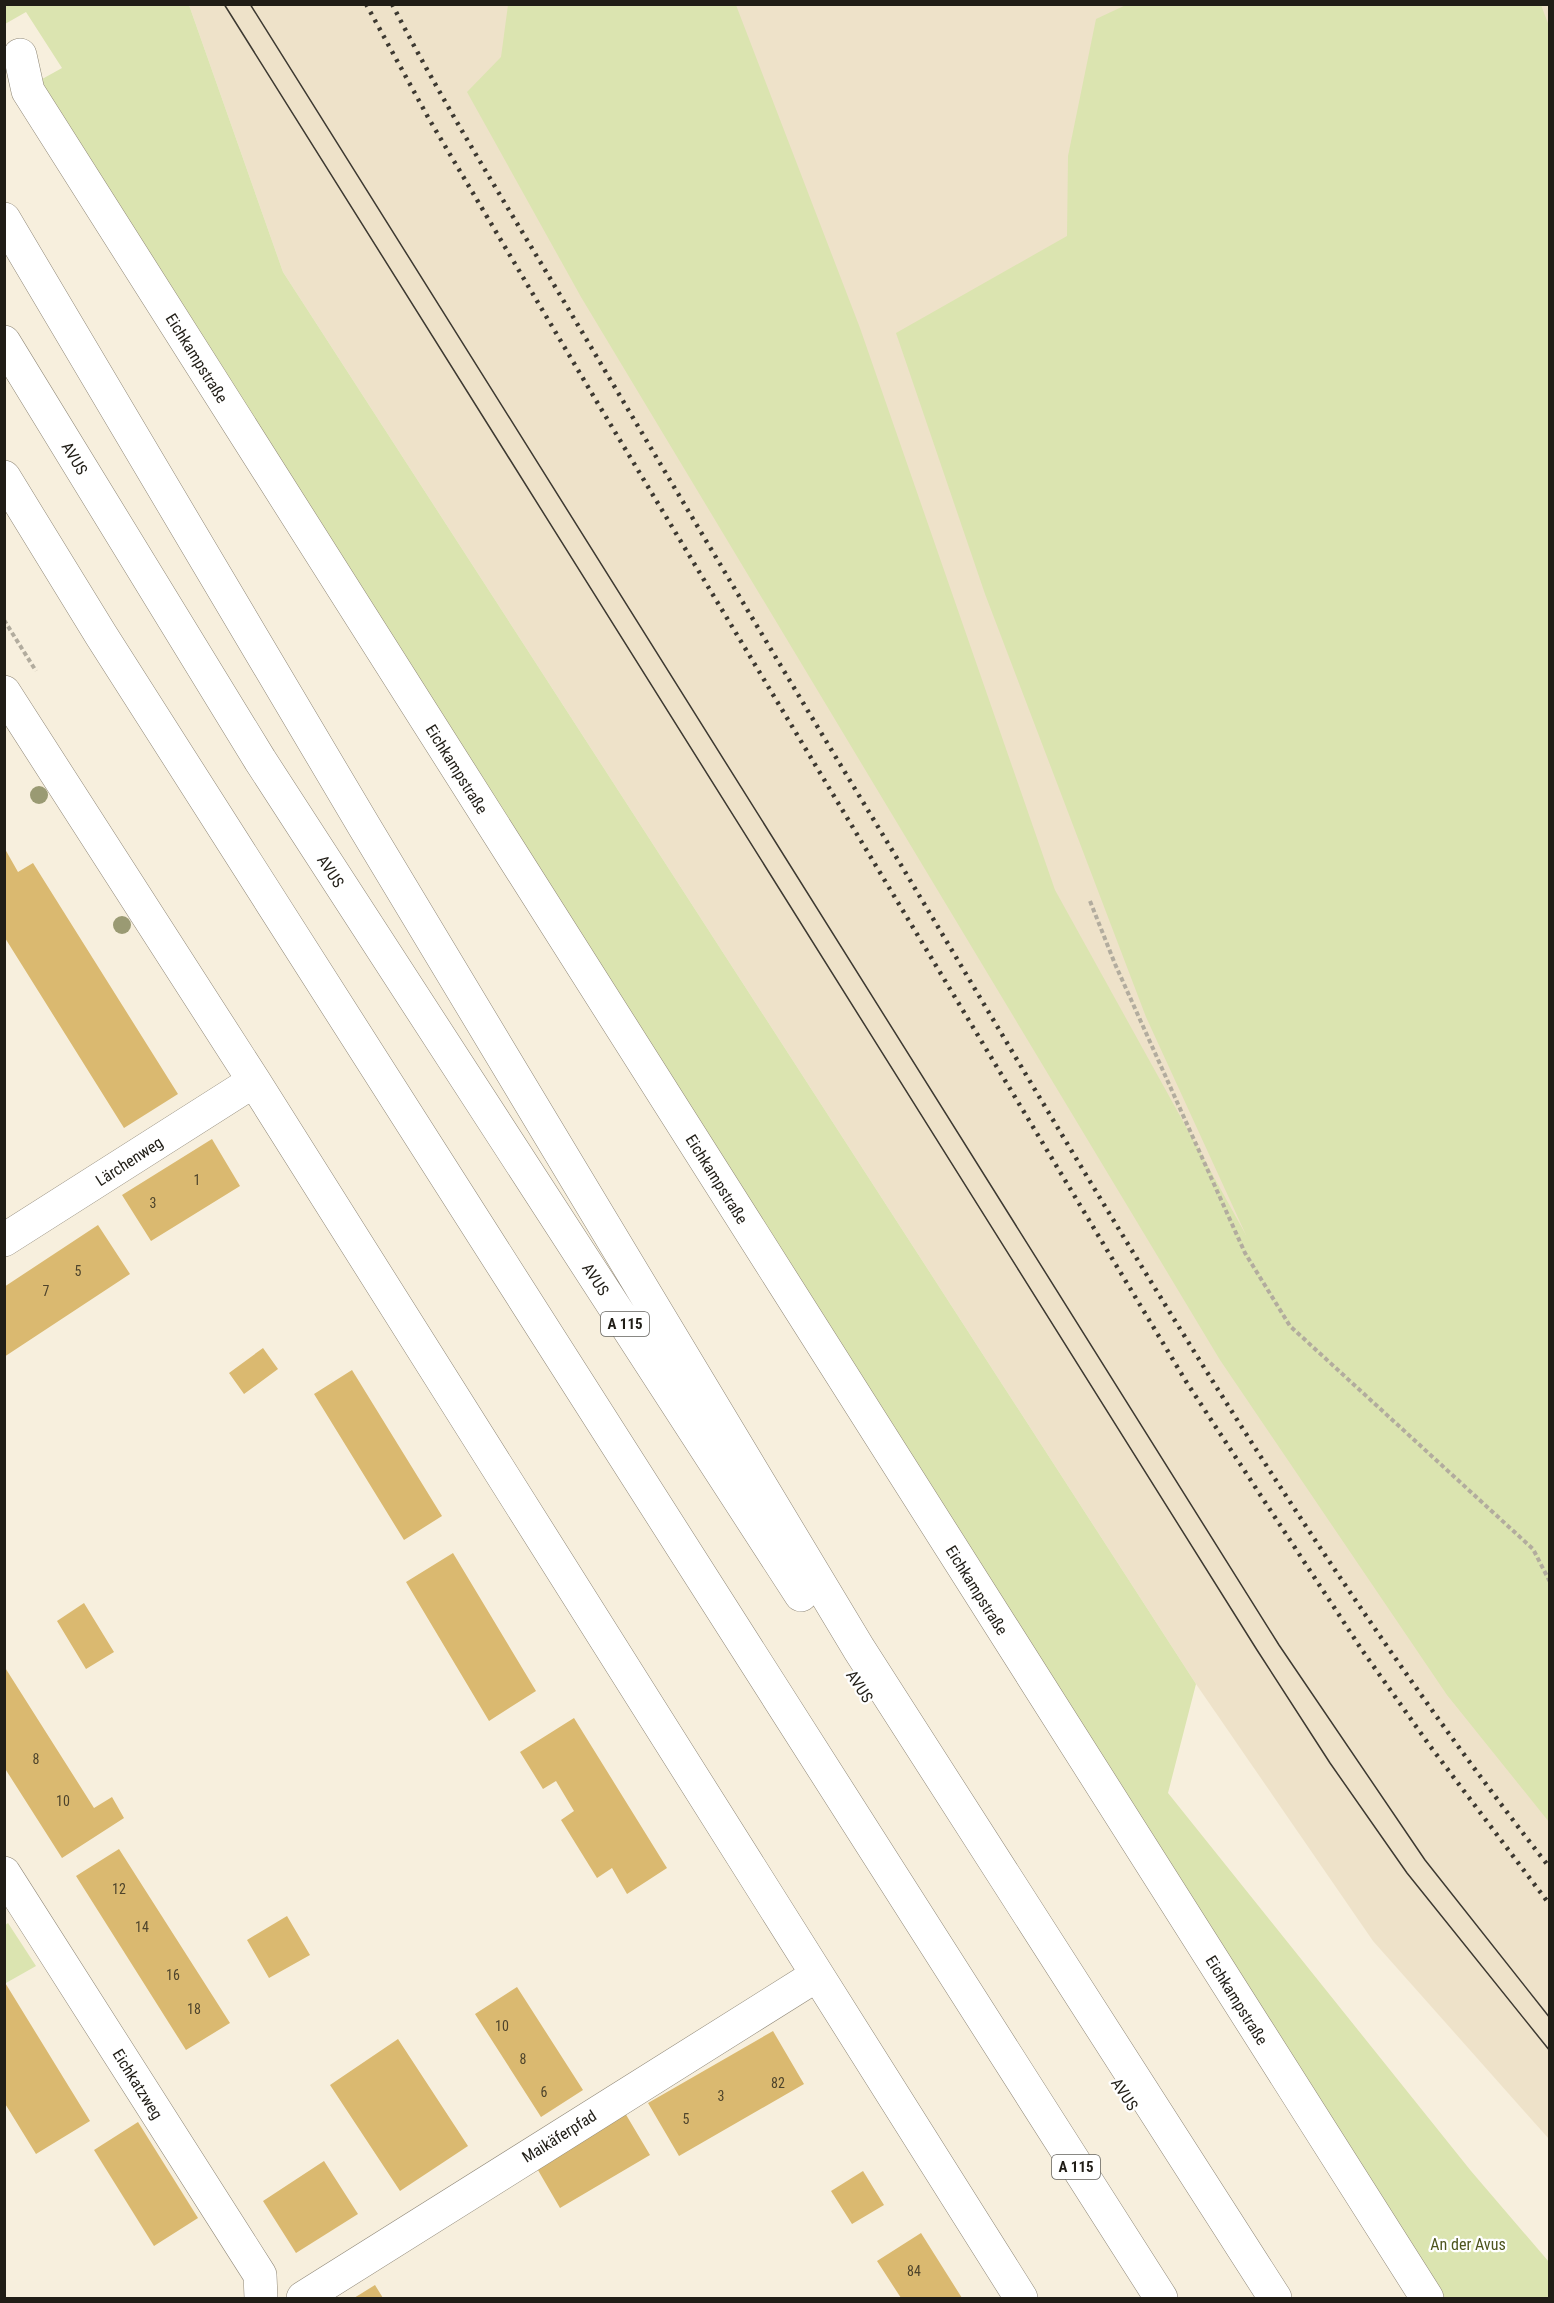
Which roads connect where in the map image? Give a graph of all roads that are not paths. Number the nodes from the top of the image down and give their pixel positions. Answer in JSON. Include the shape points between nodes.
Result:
{"nodes":[{"id":1,"x":20,"y":55,"type":"dead end"},
{"id":2,"x":4,"y":219,"type":"edge"},
{"id":3,"x":4,"y":342,"type":"edge"},
{"id":4,"x":4,"y":477,"type":"edge"},
{"id":5,"x":4,"y":692,"type":"edge"},
{"id":6,"x":254,"y":1081,"type":"junction"},
{"id":7,"x":4,"y":1240,"type":"edge"},
{"id":8,"x":4,"y":1873,"type":"edge"},
{"id":9,"x":816,"y":1975,"type":"junction"},
{"id":10,"x":261,"y":2298,"type":"edge"},
{"id":11,"x":303,"y":2298,"type":"edge"},
{"id":12,"x":1021,"y":2298,"type":"edge"},
{"id":13,"x":1161,"y":2298,"type":"edge"},
{"id":14,"x":1257,"y":2298,"type":"edge"},
{"id":15,"x":1275,"y":2298,"type":"edge"},
{"id":16,"x":1427,"y":2298,"type":"edge"}],
"edges":[{"from":1,"to":16,"type":"main road","name":"Eichkampstraße","via":[[28,91]]},
{"from":2,"to":15,"type":"main road","via":[[859,1649]]},
{"from":3,"to":14,"type":"main road","name":"AVUS","number":"A 115","via":[[260,760]]},
{"from":4,"to":13,"type":"main road","number":"A 115"},
{"from":5,"to":6,"type":"main road"},
{"from":6,"to":7,"type":"main road","name":"Lärchenweg"},
{"from":6,"to":9,"type":"main road"},
{"from":8,"to":10,"type":"main road","name":"Eichkatzweg","via":[[260,2275]]},
{"from":9,"to":11,"type":"main road","name":"Maikäferpfad"},
{"from":9,"to":12,"type":"main road"}]}
